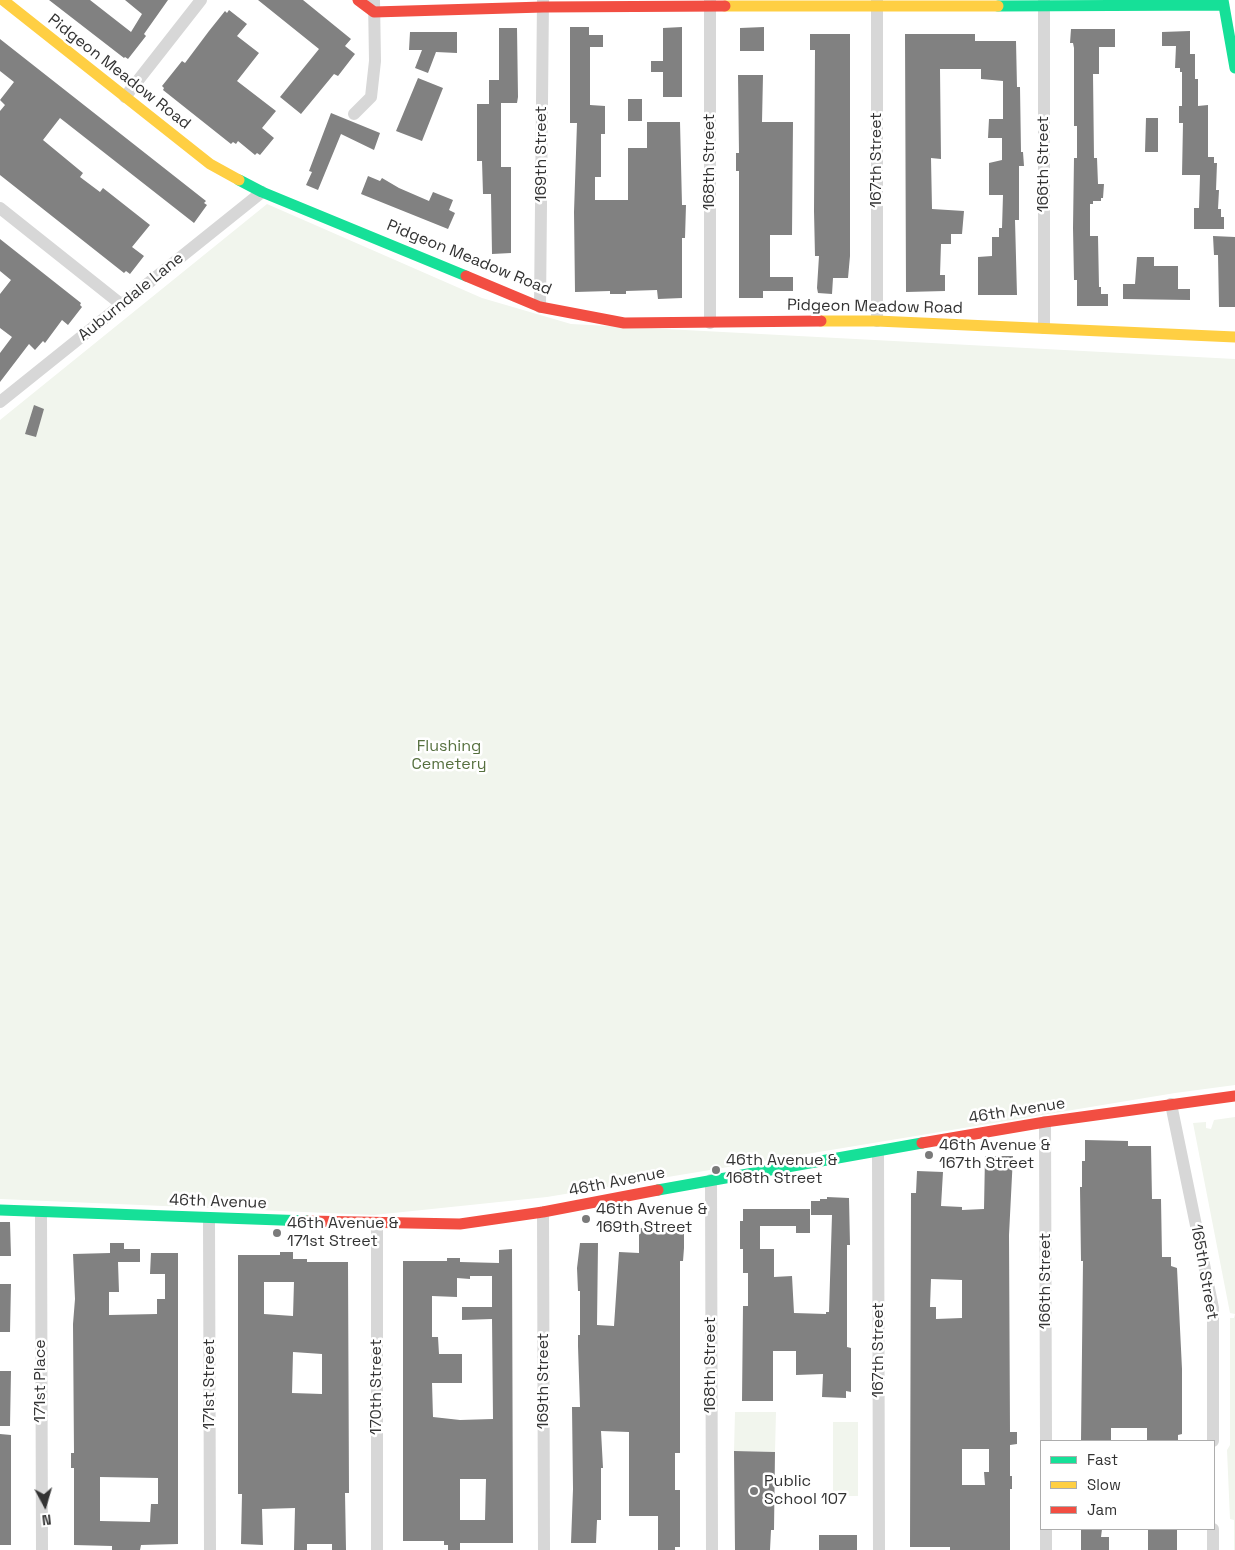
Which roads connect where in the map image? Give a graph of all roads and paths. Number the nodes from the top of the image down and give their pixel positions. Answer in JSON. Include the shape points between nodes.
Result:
{"nodes":[{"id":1,"x":201,"y":0,"type":"edge"},
{"id":2,"x":358,"y":0,"type":"edge"},
{"id":3,"x":7,"y":1,"type":"edge"},
{"id":4,"x":710,"y":3,"type":"edge"},
{"id":5,"x":877,"y":3,"type":"edge"},
{"id":6,"x":1044,"y":3,"type":"edge"},
{"id":7,"x":1223,"y":3,"type":"edge"},
{"id":8,"x":543,"y":4,"type":"edge"},
{"id":9,"x":374,"y":6,"type":"edge"},
{"id":10,"x":1235,"y":68,"type":"edge"},
{"id":11,"x":125,"y":97,"type":"junction"},
{"id":12,"x":354,"y":114,"type":"dead end"},
{"id":13,"x":262,"y":192,"type":"junction"},
{"id":14,"x":0,"y":208,"type":"edge"},
{"id":15,"x":122,"y":305,"type":"junction"},
{"id":16,"x":540,"y":307,"type":"junction"},
{"id":17,"x":877,"y":321,"type":"junction"},
{"id":18,"x":710,"y":323,"type":"junction"},
{"id":19,"x":1044,"y":328,"type":"junction"},
{"id":20,"x":1235,"y":336,"type":"edge"},
{"id":21,"x":0,"y":402,"type":"edge"},
{"id":22,"x":1235,"y":1096,"type":"edge"},
{"id":23,"x":1171,"y":1104,"type":"junction"},
{"id":24,"x":1045,"y":1122,"type":"junction"},
{"id":25,"x":878,"y":1151,"type":"junction"},
{"id":26,"x":711,"y":1180,"type":"junction"},
{"id":27,"x":0,"y":1210,"type":"edge"},
{"id":28,"x":41,"y":1212,"type":"junction"},
{"id":29,"x":543,"y":1212,"type":"junction"},
{"id":30,"x":209,"y":1218,"type":"junction"},
{"id":31,"x":377,"y":1224,"type":"junction"},
{"id":32,"x":1046,"y":1440,"type":"edge"},
{"id":33,"x":1214,"y":1440,"type":"edge"},
{"id":34,"x":1046,"y":1530,"type":"edge"},
{"id":35,"x":1214,"y":1530,"type":"edge"},
{"id":36,"x":42,"y":1550,"type":"edge"},
{"id":37,"x":210,"y":1550,"type":"edge"},
{"id":38,"x":377,"y":1550,"type":"edge"},
{"id":39,"x":544,"y":1550,"type":"edge"},
{"id":40,"x":712,"y":1550,"type":"edge"},
{"id":41,"x":879,"y":1550,"type":"edge"},
{"id":42,"x":1046,"y":1550,"type":"edge"},
{"id":43,"x":1214,"y":1550,"type":"edge"}],
"edges":[{"from":1,"to":11,"type":"street"},
{"from":2,"to":9,"type":"street"},
{"from":3,"to":11,"type":"street","name":"Pidgeon Meadow Road"},
{"from":4,"to":5,"type":"street"},
{"from":4,"to":8,"type":"street"},
{"from":4,"to":18,"type":"street","name":"168th Street"},
{"from":5,"to":6,"type":"street"},
{"from":5,"to":17,"type":"street","name":"167th Street"},
{"from":6,"to":7,"type":"street"},
{"from":6,"to":19,"type":"street","name":"166th Street"},
{"from":7,"to":10,"type":"street"},
{"from":8,"to":9,"type":"street"},
{"from":8,"to":16,"type":"street","name":"169th Street"},
{"from":9,"to":12,"type":"street","via":[[371,97]]},
{"from":11,"to":13,"type":"street","name":"Pidgeon Meadow Road","via":[[210,164]]},
{"from":13,"to":15,"type":"street","name":"Auburndale Lane"},
{"from":13,"to":16,"type":"street","name":"Pidgeon Meadow Road"},
{"from":14,"to":15,"type":"street"},
{"from":15,"to":21,"type":"street","name":"Auburndale Lane"},
{"from":16,"to":18,"type":"street","name":"Pidgeon Meadow Road","via":[[624,323]]},
{"from":17,"to":18,"type":"street","name":"Pidgeon Meadow Road"},
{"from":17,"to":19,"type":"street","name":"Pidgeon Meadow Road"},
{"from":19,"to":20,"type":"street","name":"Pidgeon Meadow Road"},
{"from":22,"to":23,"type":"street","name":"46th Avenue"},
{"from":23,"to":24,"type":"street","name":"46th Avenue"},
{"from":23,"to":33,"type":"street","name":"165th Street","via":[[1213,1308]]},
{"from":24,"to":25,"type":"street","name":"46th Avenue"},
{"from":24,"to":32,"type":"street","name":"166th Street"},
{"from":25,"to":26,"type":"street","name":"46th Avenue"},
{"from":25,"to":41,"type":"street","name":"167th Street"},
{"from":26,"to":29,"type":"street","name":"46th Avenue"},
{"from":26,"to":40,"type":"street","name":"168th Street"},
{"from":27,"to":28,"type":"street","name":"46th Avenue"},
{"from":28,"to":30,"type":"street","name":"46th Avenue"},
{"from":28,"to":36,"type":"street","name":"171st Place"},
{"from":29,"to":31,"type":"street","name":"46th Avenue","via":[[460,1224]]},
{"from":29,"to":39,"type":"street","name":"169th Street"},
{"from":30,"to":31,"type":"street","name":"46th Avenue"},
{"from":30,"to":37,"type":"street","name":"171st Street"},
{"from":31,"to":38,"type":"street","name":"170th Street"},
{"from":34,"to":42,"type":"street"},
{"from":35,"to":43,"type":"street"}]}
